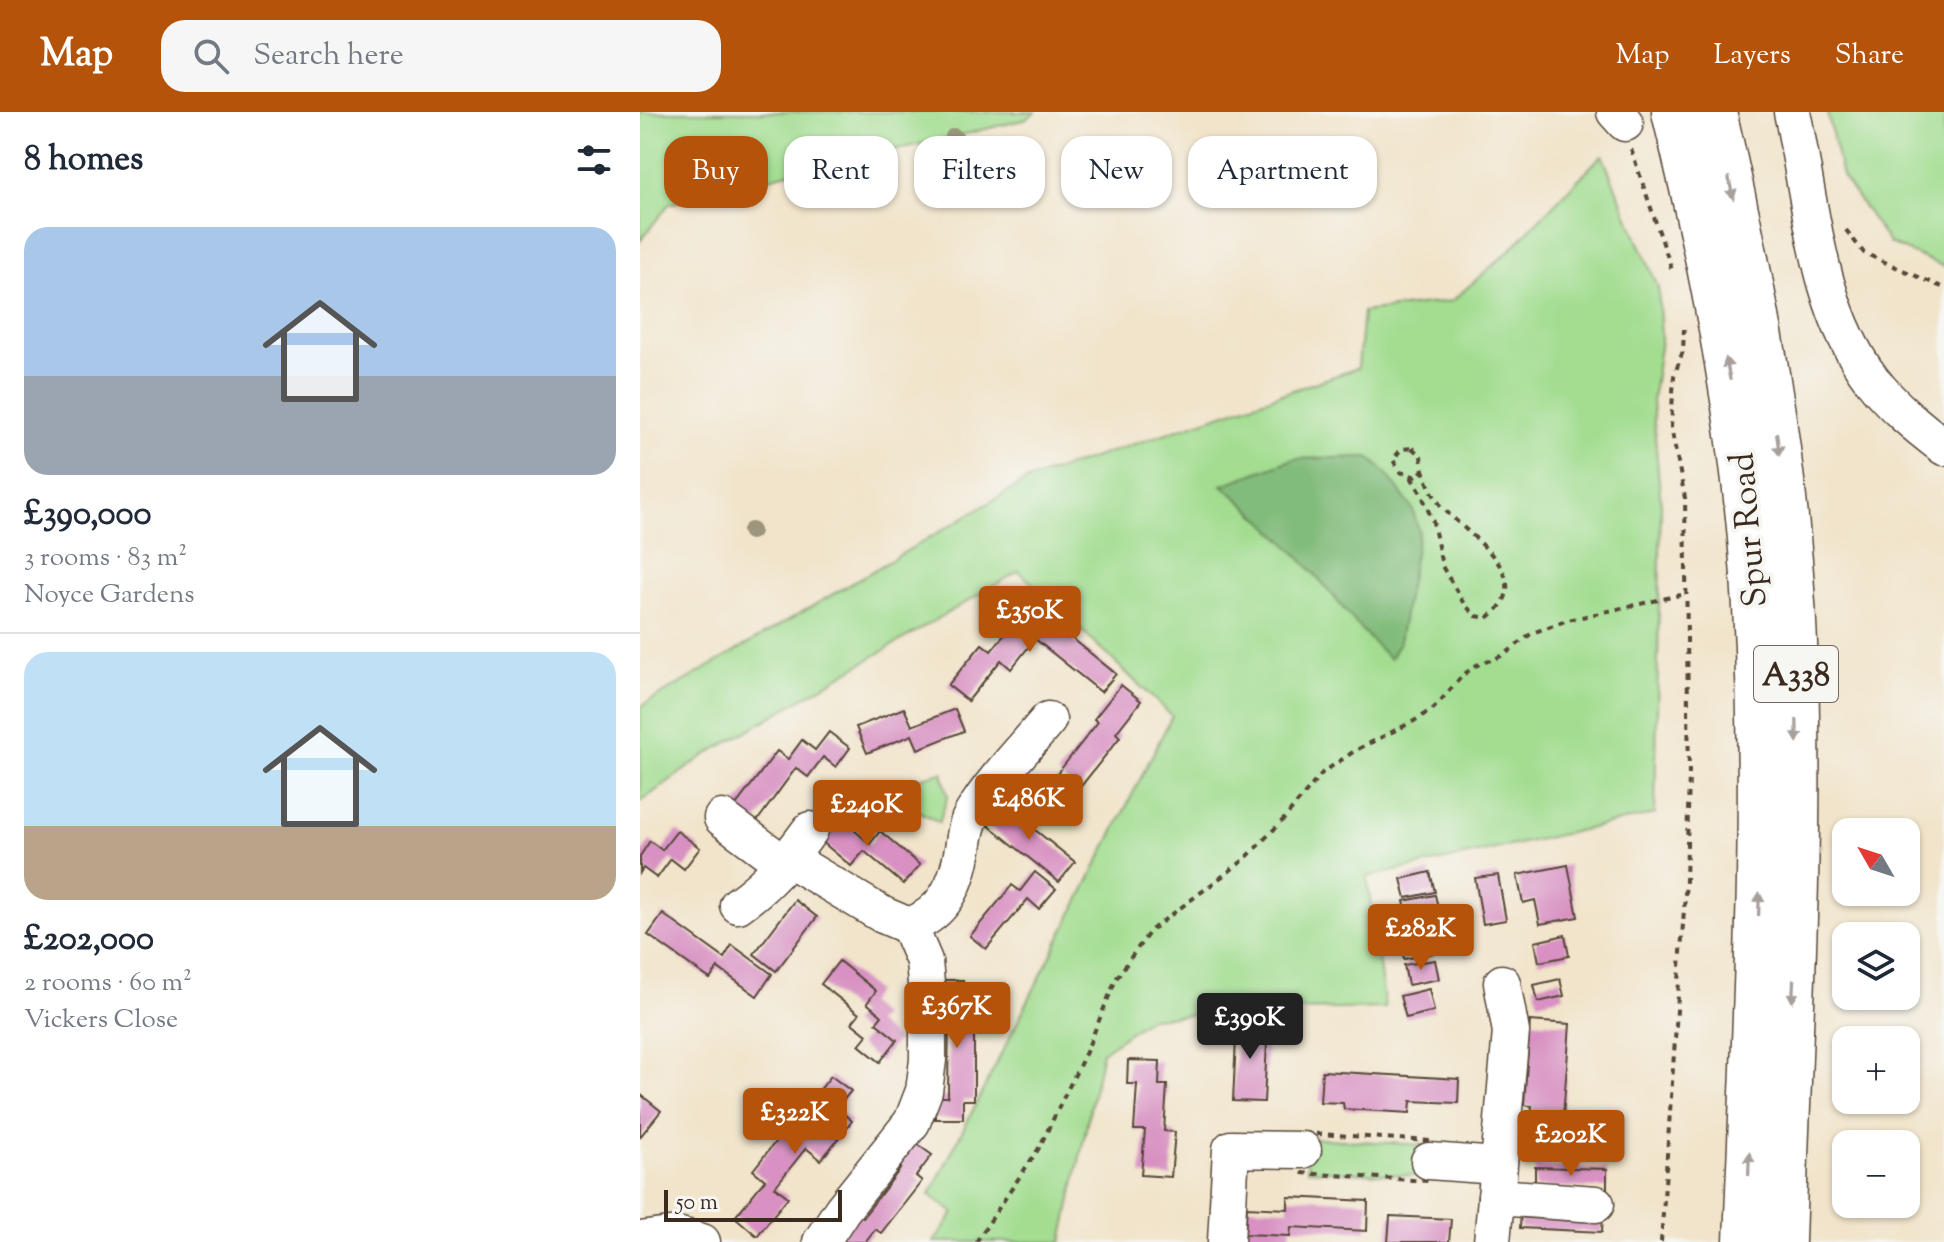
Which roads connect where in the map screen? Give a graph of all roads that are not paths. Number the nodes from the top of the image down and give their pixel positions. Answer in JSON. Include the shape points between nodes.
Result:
{"nodes":[{"id":1,"x":1674,"y":112,"type":"edge"},
{"id":2,"x":1714,"y":112,"type":"edge"},
{"id":3,"x":1794,"y":122,"type":"edge"},
{"id":4,"x":1944,"y":447,"type":"edge"},
{"id":5,"x":1048,"y":720,"type":"dead end"},
{"id":6,"x":722,"y":818,"type":"dead end"},
{"id":7,"x":810,"y":830,"type":"dead end"},
{"id":8,"x":787,"y":862,"type":"junction"},
{"id":9,"x":738,"y":905,"type":"dead end"},
{"id":10,"x":909,"y":926,"type":"junction"},
{"id":11,"x":1502,"y":983,"type":"dead end"},
{"id":12,"x":1303,"y":1150,"type":"road end"},
{"id":13,"x":1429,"y":1161,"type":"road end"},
{"id":14,"x":1497,"y":1182,"type":"junction"},
{"id":15,"x":1596,"y":1204,"type":"dead end"},
{"id":16,"x":640,"y":1240,"type":"edge"},
{"id":17,"x":702,"y":1242,"type":"edge"},
{"id":18,"x":821,"y":1242,"type":"edge"},
{"id":19,"x":1226,"y":1242,"type":"edge"},
{"id":20,"x":1492,"y":1242,"type":"edge"},
{"id":21,"x":1746,"y":1242,"type":"edge"},
{"id":22,"x":1783,"y":1242,"type":"edge"}],
"edges":[{"from":21,"to":1,"type":"highway","name":"Spur Road","number":"A338","one_way":true,"via":[[1761,837],[1755,604],[1733,393]]},
{"from":2,"to":22,"type":"highway","name":"Spur Road","number":"A338","one_way":true,"via":[[1773,408],[1795,643],[1796,939]]},
{"from":3,"to":4,"type":"street","via":[[1829,297],[1847,339],[1872,380],[1904,416]]},
{"from":5,"to":10,"type":"street","via":[[967,824],[951,894]]},
{"from":6,"to":8,"type":"street"},
{"from":7,"to":8,"type":"street"},
{"from":8,"to":9,"type":"street"},
{"from":8,"to":10,"type":"street"},
{"from":10,"to":18,"type":"street","via":[[924,961],[924,1091],[912,1122]]},
{"from":11,"to":14,"type":"street","via":[[1511,1032]]},
{"from":12,"to":19,"type":"street","via":[[1231,1149]]},
{"from":13,"to":14,"type":"street"},
{"from":14,"to":15,"type":"street"},
{"from":14,"to":20,"type":"street"},
{"from":16,"to":17,"type":"street","via":[[677,1235]]}]}
